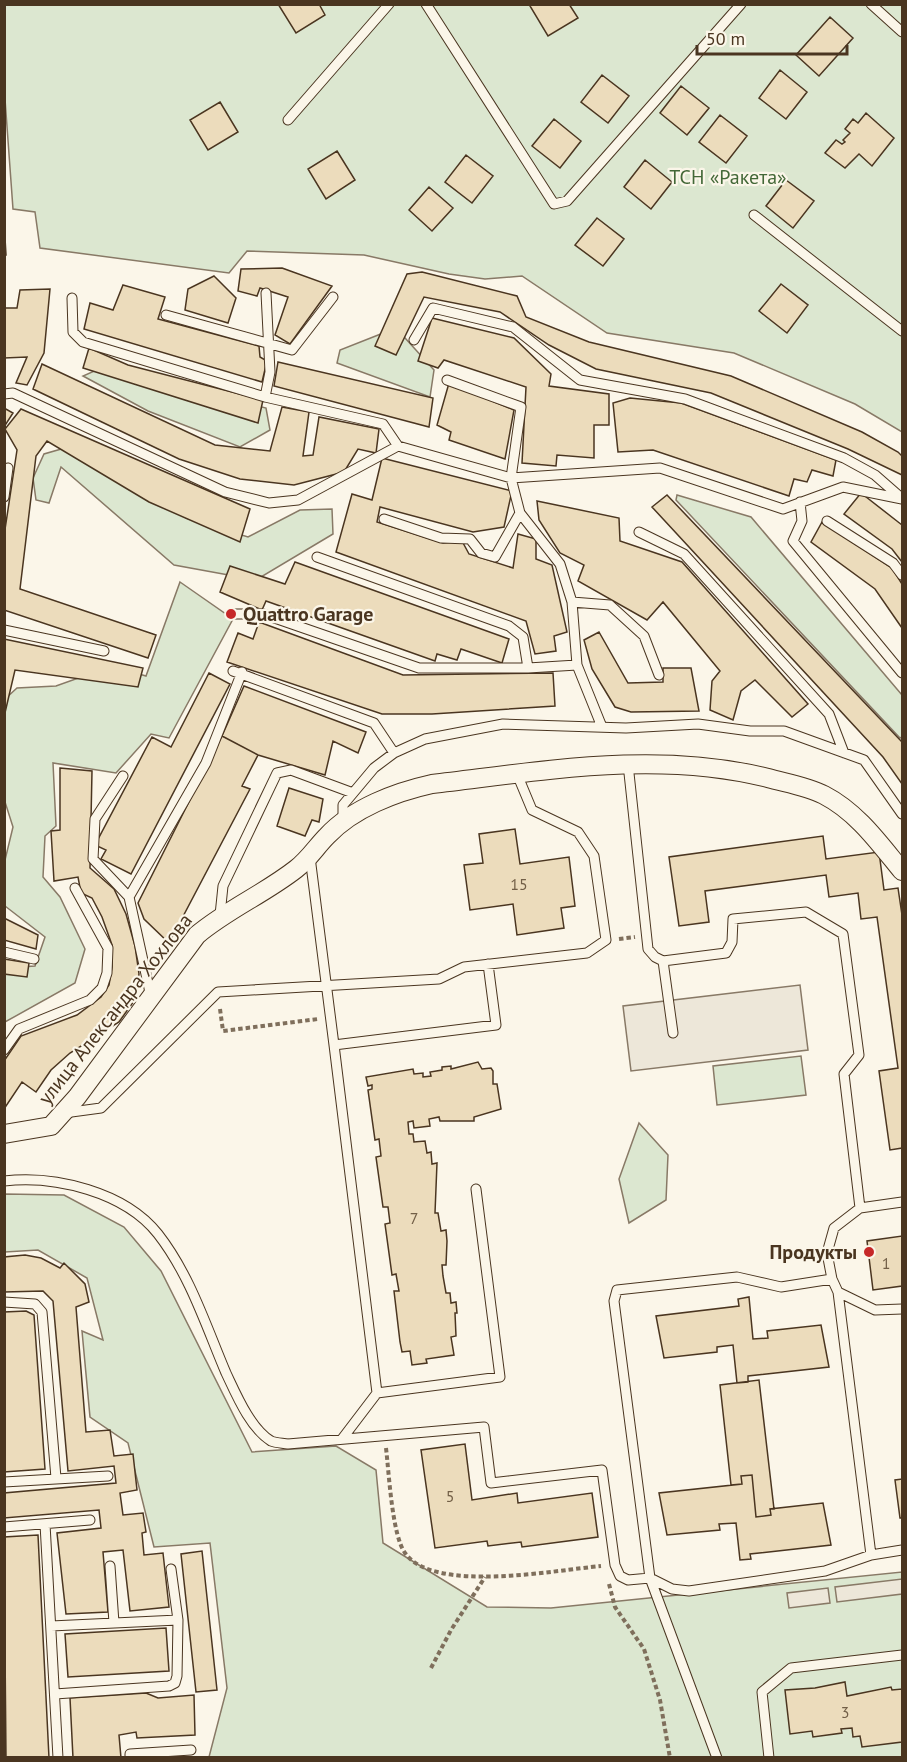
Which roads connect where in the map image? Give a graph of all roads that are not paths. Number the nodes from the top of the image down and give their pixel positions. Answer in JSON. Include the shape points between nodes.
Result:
{"nodes":[{"id":1,"x":389,"y":4,"type":"edge"},
{"id":2,"x":426,"y":4,"type":"edge"},
{"id":3,"x":741,"y":4,"type":"edge"},
{"id":4,"x":871,"y":4,"type":"edge"},
{"id":5,"x":903,"y":32,"type":"edge"},
{"id":6,"x":288,"y":120,"type":"dead end"},
{"id":7,"x":754,"y":215,"type":"dead end"},
{"id":8,"x":266,"y":293,"type":"dead end"},
{"id":9,"x":333,"y":297,"type":"dead end"},
{"id":10,"x":72,"y":298,"type":"dead end"},
{"id":11,"x":166,"y":315,"type":"dead end"},
{"id":12,"x":903,"y":331,"type":"edge"},
{"id":13,"x":414,"y":340,"type":"dead end"},
{"id":14,"x":270,"y":344,"type":"junction"},
{"id":15,"x":447,"y":380,"type":"dead end"},
{"id":16,"x":4,"y":394,"type":"edge"},
{"id":17,"x":265,"y":397,"type":"junction"},
{"id":18,"x":398,"y":446,"type":"junction"},
{"id":19,"x":8,"y":468,"type":"dead end"},
{"id":20,"x":511,"y":478,"type":"junction"},
{"id":21,"x":4,"y":497,"type":"edge"},
{"id":22,"x":902,"y":498,"type":"edge"},
{"id":23,"x":800,"y":502,"type":"junction"},
{"id":24,"x":520,"y":513,"type":"junction"},
{"id":25,"x":384,"y":519,"type":"dead end"},
{"id":26,"x":827,"y":521,"type":"dead end"},
{"id":27,"x":639,"y":532,"type":"dead end"},
{"id":28,"x":316,"y":557,"type":"dead end"},
{"id":29,"x":903,"y":575,"type":"edge"},
{"id":30,"x":572,"y":602,"type":"junction"},
{"id":31,"x":231,"y":614,"type":"dead end"},
{"id":32,"x":4,"y":630,"type":"edge"},
{"id":33,"x":104,"y":651,"type":"dead end"},
{"id":34,"x":577,"y":665,"type":"junction"},
{"id":35,"x":528,"y":668,"type":"junction"},
{"id":36,"x":903,"y":673,"type":"edge"},
{"id":37,"x":659,"y":675,"type":"dead end"},
{"id":38,"x":602,"y":728,"type":"junction"},
{"id":39,"x":394,"y":753,"type":"junction"},
{"id":40,"x":844,"y":753,"type":"junction"},
{"id":41,"x":628,"y":764,"type":"junction"},
{"id":42,"x":517,"y":774,"type":"junction"},
{"id":43,"x":123,"y":776,"type":"dead end"},
{"id":44,"x":353,"y":793,"type":"junction"},
{"id":45,"x":903,"y":814,"type":"edge"},
{"id":46,"x":344,"y":824,"type":"junction"},
{"id":47,"x":310,"y":857,"type":"junction"},
{"id":48,"x":903,"y":871,"type":"edge"},
{"id":49,"x":75,"y":888,"type":"dead end"},
{"id":50,"x":129,"y":897,"type":"junction"},
{"id":51,"x":220,"y":915,"type":"junction"},
{"id":52,"x":4,"y":952,"type":"edge"},
{"id":53,"x":34,"y":959,"type":"dead end"},
{"id":54,"x":663,"y":961,"type":"junction"},
{"id":55,"x":488,"y":964,"type":"junction"},
{"id":56,"x":326,"y":986,"type":"junction"},
{"id":57,"x":151,"y":999,"type":"junction"},
{"id":58,"x":673,"y":1033,"type":"dead end"},
{"id":59,"x":334,"y":1045,"type":"junction"},
{"id":60,"x":4,"y":1050,"type":"edge"},
{"id":61,"x":63,"y":1113,"type":"junction"},
{"id":62,"x":4,"y":1134,"type":"edge"},
{"id":63,"x":4,"y":1181,"type":"edge"},
{"id":64,"x":476,"y":1189,"type":"dead end"},
{"id":65,"x":903,"y":1202,"type":"edge"},
{"id":66,"x":860,"y":1208,"type":"junction"},
{"id":67,"x":832,"y":1279,"type":"junction"},
{"id":68,"x":838,"y":1292,"type":"junction"},
{"id":69,"x":4,"y":1302,"type":"edge"},
{"id":70,"x":903,"y":1309,"type":"edge"},
{"id":71,"x":377,"y":1393,"type":"junction"},
{"id":72,"x":342,"y":1439,"type":"junction"},
{"id":73,"x":108,"y":1476,"type":"dead end"},
{"id":74,"x":56,"y":1478,"type":"junction"},
{"id":75,"x":4,"y":1482,"type":"edge"},
{"id":76,"x":90,"y":1520,"type":"dead end"},
{"id":77,"x":45,"y":1524,"type":"junction"},
{"id":78,"x":4,"y":1527,"type":"edge"},
{"id":79,"x":903,"y":1550,"type":"edge"},
{"id":80,"x":871,"y":1555,"type":"junction"},
{"id":81,"x":110,"y":1566,"type":"dead end"},
{"id":82,"x":171,"y":1569,"type":"dead end"},
{"id":83,"x":650,"y":1578,"type":"junction"},
{"id":84,"x":178,"y":1620,"type":"junction"},
{"id":85,"x":114,"y":1623,"type":"junction"},
{"id":86,"x":51,"y":1626,"type":"junction"},
{"id":87,"x":903,"y":1655,"type":"edge"},
{"id":88,"x":55,"y":1694,"type":"junction"},
{"id":89,"x":191,"y":1750,"type":"dead end"},
{"id":90,"x":58,"y":1758,"type":"edge"},
{"id":91,"x":130,"y":1758,"type":"edge"},
{"id":92,"x":717,"y":1758,"type":"edge"},
{"id":93,"x":769,"y":1758,"type":"edge"}],
"edges":[{"from":1,"to":6,"type":"lane"},
{"from":2,"to":3,"type":"lane","via":[[554,204],[567,201]]},
{"from":4,"to":5,"type":"lane"},
{"from":7,"to":12,"type":"lane"},
{"from":8,"to":14,"type":"lane"},
{"from":9,"to":14,"type":"lane","via":[[292,350]]},
{"from":10,"to":17,"type":"lane","via":[[73,332],[83,342]]},
{"from":11,"to":14,"type":"lane"},
{"from":13,"to":22,"type":"lane","via":[[433,308],[513,327],[580,380],[685,399],[844,458],[875,475]]},
{"from":14,"to":17,"type":"lane"},
{"from":15,"to":20,"type":"lane","via":[[521,407]]},
{"from":16,"to":18,"type":"lane","via":[[13,393],[225,492],[269,503],[298,500]]},
{"from":17,"to":18,"type":"lane","via":[[382,424]]},
{"from":18,"to":20,"type":"lane"},
{"from":19,"to":21,"type":"lane"},
{"from":20,"to":23,"type":"lane","via":[[660,468],[783,509]]},
{"from":20,"to":24,"type":"lane"},
{"from":22,"to":23,"type":"lane","via":[[843,487]]},
{"from":23,"to":36,"type":"lane","via":[[802,521],[793,541]]},
{"from":24,"to":25,"type":"lane","via":[[495,557],[481,553],[470,539],[441,538]]},
{"from":24,"to":30,"type":"lane","via":[[560,564]]},
{"from":26,"to":29,"type":"lane","via":[[893,563]]},
{"from":27,"to":40,"type":"lane","via":[[684,554],[829,714]]},
{"from":28,"to":35,"type":"lane","via":[[509,626],[523,637]]},
{"from":30,"to":34,"type":"lane"},
{"from":30,"to":37,"type":"lane","via":[[610,605],[644,636]]},
{"from":31,"to":35,"type":"lane","via":[[263,614],[419,668]]},
{"from":32,"to":33,"type":"lane"},
{"from":34,"to":35,"type":"lane"},
{"from":34,"to":38,"type":"lane"},
{"from":38,"to":39,"type":"lane","via":[[503,724],[425,739]]},
{"from":38,"to":40,"type":"lane","via":[[698,724],[784,731]]},
{"from":39,"to":44,"type":"lane","via":[[374,768]]},
{"from":39,"to":50,"type":"lane","via":[[374,723],[237,672],[206,763]]},
{"from":40,"to":45,"type":"lane","via":[[864,760]]},
{"from":41,"to":42,"type":"street","name":"улица Александра Хохлова"},
{"from":41,"to":48,"type":"street","name":"улица Александра Хохлова","via":[[732,769],[824,795],[862,822]]},
{"from":41,"to":54,"type":"lane","via":[[648,949]]},
{"from":42,"to":46,"type":"street","name":"улица Александра Хохлова","via":[[407,790],[366,808]]},
{"from":42,"to":55,"type":"lane","via":[[532,810],[578,832],[594,856],[606,940],[587,953]]},
{"from":43,"to":50,"type":"lane","via":[[94,819],[93,859]]},
{"from":44,"to":46,"type":"lane","via":[[343,805]]},
{"from":44,"to":51,"type":"lane","via":[[291,770],[277,773],[223,886]]},
{"from":46,"to":47,"type":"street","name":"улица Александра Хохлова","via":[[328,835]]},
{"from":47,"to":51,"type":"street","name":"улица Александра Хохлова","via":[[294,871]]},
{"from":47,"to":56,"type":"lane"},
{"from":49,"to":60,"type":"lane","via":[[108,948],[102,988],[90,1000],[19,1029]]},
{"from":50,"to":57,"type":"lane"},
{"from":51,"to":57,"type":"street","name":"улица Александра Хохлова","via":[[197,935]]},
{"from":52,"to":53,"type":"lane"},
{"from":54,"to":58,"type":"lane"},
{"from":54,"to":66,"type":"lane","via":[[726,953],[732,942],[733,919],[806,912],[843,934],[859,1055],[844,1074]]},
{"from":55,"to":56,"type":"lane","via":[[464,967],[439,979]]},
{"from":55,"to":59,"type":"lane","via":[[496,1025]]},
{"from":56,"to":59,"type":"lane"},
{"from":56,"to":61,"type":"lane","via":[[218,992],[101,1108]]},
{"from":57,"to":61,"type":"street","name":"улица Александра Хохлова"},
{"from":59,"to":71,"type":"lane"},
{"from":61,"to":62,"type":"street","name":"улица Александра Хохлова","via":[[51,1126]]},
{"from":63,"to":72,"type":"lane","via":[[25,1178],[67,1182],[104,1194],[138,1216],[157,1233],[188,1280],[233,1389],[260,1431],[272,1442],[288,1444]]},
{"from":64,"to":71,"type":"lane","via":[[500,1377]]},
{"from":65,"to":66,"type":"lane"},
{"from":66,"to":67,"type":"lane","via":[[834,1228],[827,1253]]},
{"from":67,"to":68,"type":"lane"},
{"from":67,"to":83,"type":"lane","via":[[781,1287],[737,1277],[617,1290],[614,1301]]},
{"from":68,"to":70,"type":"lane","via":[[875,1310]]},
{"from":68,"to":80,"type":"lane"},
{"from":69,"to":74,"type":"lane","via":[[35,1304],[42,1312]]},
{"from":71,"to":72,"type":"lane"},
{"from":72,"to":83,"type":"lane","via":[[484,1427],[491,1484],[602,1470],[615,1565],[628,1580]]},
{"from":73,"to":74,"type":"lane"},
{"from":74,"to":75,"type":"lane"},
{"from":76,"to":77,"type":"lane"},
{"from":77,"to":78,"type":"lane"},
{"from":77,"to":86,"type":"lane"},
{"from":79,"to":80,"type":"lane"},
{"from":80,"to":83,"type":"lane","via":[[825,1571],[689,1591]]},
{"from":81,"to":85,"type":"lane"},
{"from":82,"to":84,"type":"lane"},
{"from":83,"to":92,"type":"lane"},
{"from":84,"to":85,"type":"lane"},
{"from":84,"to":88,"type":"lane","via":[[175,1683]]},
{"from":85,"to":86,"type":"lane"},
{"from":86,"to":88,"type":"lane"},
{"from":87,"to":93,"type":"lane","via":[[791,1668],[762,1692]]},
{"from":88,"to":90,"type":"lane"},
{"from":89,"to":91,"type":"lane","via":[[130,1754]]}]}
